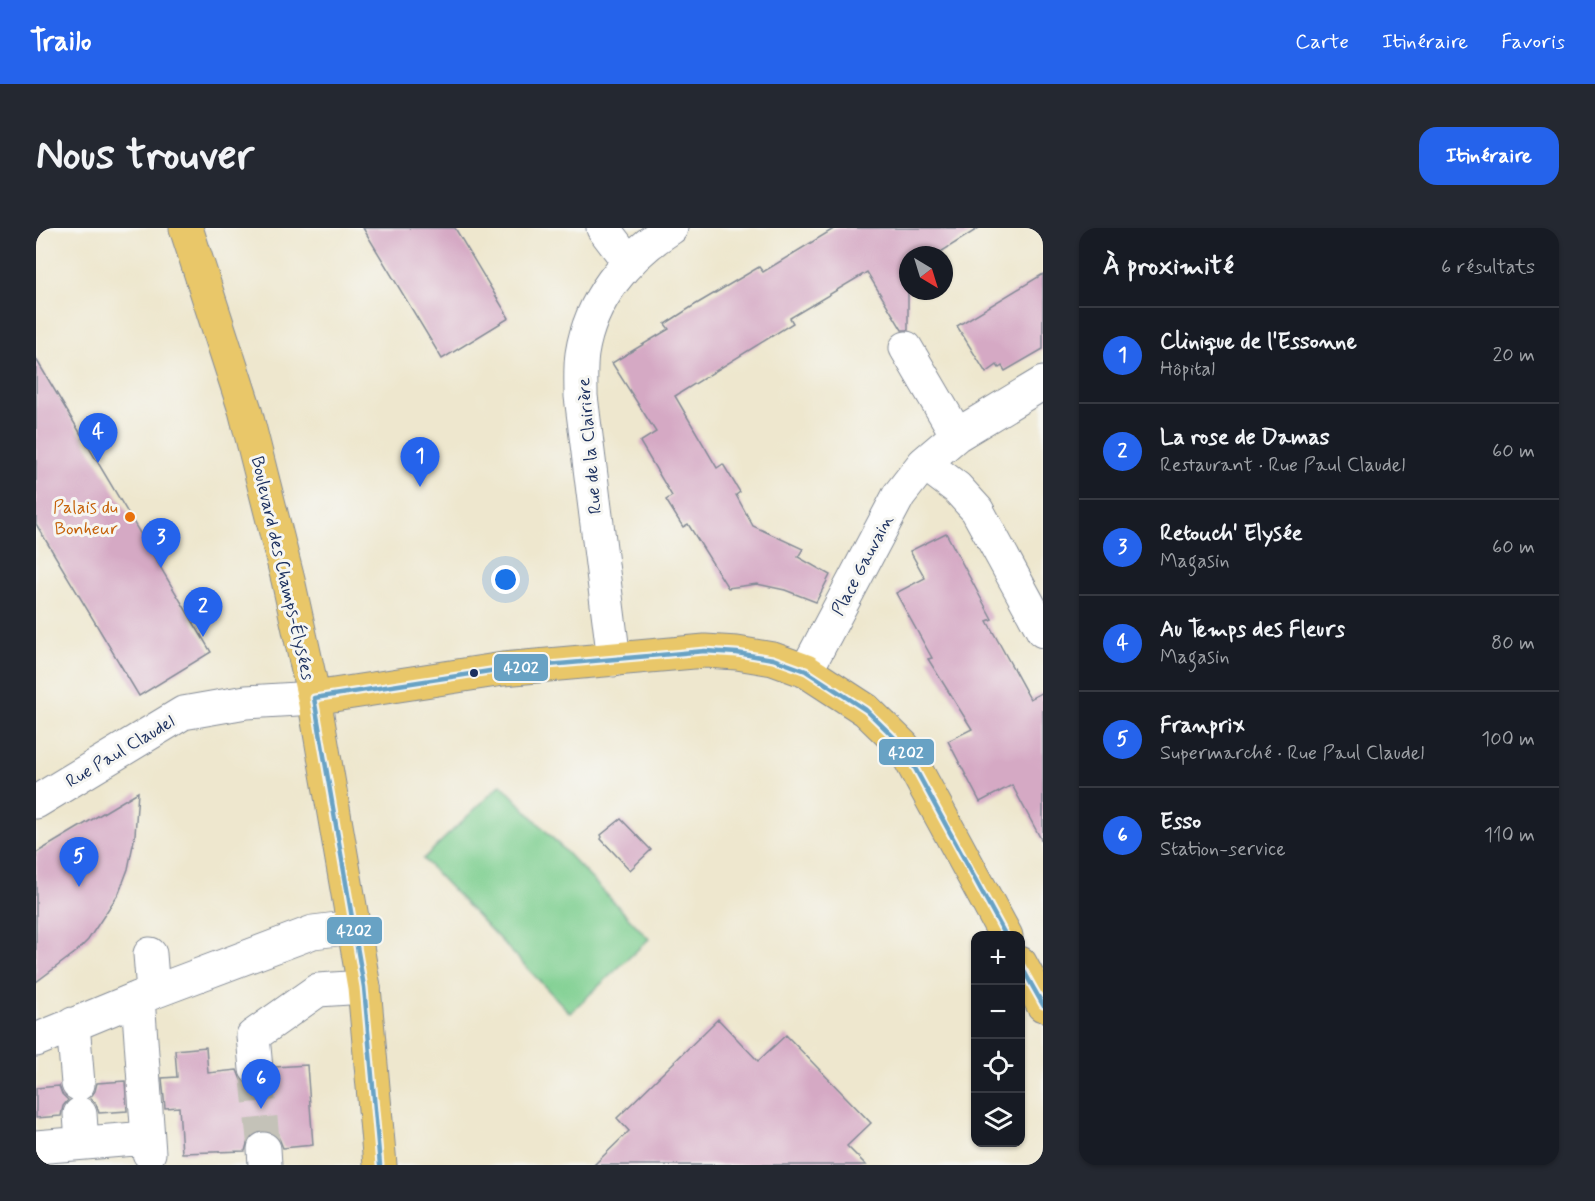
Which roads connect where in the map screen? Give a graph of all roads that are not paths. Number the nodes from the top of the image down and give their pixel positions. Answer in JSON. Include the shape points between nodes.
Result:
{"nodes":[{"id":1,"x":186,"y":228,"type":"edge"},
{"id":2,"x":603,"y":228,"type":"edge"},
{"id":3,"x":671,"y":228,"type":"edge"},
{"id":4,"x":628,"y":261,"type":"junction"},
{"id":5,"x":906,"y":348,"type":"dead end"},
{"id":6,"x":1043,"y":383,"type":"edge"},
{"id":7,"x":957,"y":435,"type":"junction"},
{"id":8,"x":924,"y":463,"type":"junction"},
{"id":9,"x":1043,"y":631,"type":"edge"},
{"id":10,"x":614,"y":660,"type":"junction"},
{"id":11,"x":806,"y":670,"type":"junction"},
{"id":12,"x":314,"y":698,"type":"junction"},
{"id":13,"x":36,"y":802,"type":"edge"},
{"id":14,"x":354,"y":927,"type":"junction"},
{"id":15,"x":1003,"y":931,"type":"edge"},
{"id":16,"x":150,"y":954,"type":"dead end"},
{"id":17,"x":1025,"y":972,"type":"edge"},
{"id":18,"x":364,"y":987,"type":"junction"},
{"id":19,"x":146,"y":995,"type":"junction"},
{"id":20,"x":1043,"y":1005,"type":"edge"},
{"id":21,"x":73,"y":1024,"type":"junction"},
{"id":22,"x":36,"y":1040,"type":"edge"},
{"id":23,"x":256,"y":1069,"type":"tunnel mouth"},
{"id":24,"x":80,"y":1114,"type":"junction"},
{"id":25,"x":36,"y":1147,"type":"edge"},
{"id":26,"x":380,"y":1165,"type":"edge"}],
"edges":[{"from":1,"to":12,"type":"main road","name":"Boulevard des Champs-Élysées","via":[[245,410]]},
{"from":2,"to":4,"type":"street"},
{"from":3,"to":4,"type":"street","name":"Rue de la Clairière"},
{"from":4,"to":10,"type":"street","name":"Rue de la Clairière","via":[[607,289],[591,321],[582,354],[581,396]]},
{"from":5,"to":7,"type":"street"},
{"from":6,"to":7,"type":"street","name":"Place Gauvain"},
{"from":7,"to":8,"type":"street","name":"Place Gauvain"},
{"from":8,"to":9,"type":"street","via":[[957,488],[977,510]]},
{"from":8,"to":11,"type":"street","name":"Place Gauvain","via":[[899,495]]},
{"from":10,"to":11,"type":"main road","via":[[705,651],[773,659]]},
{"from":10,"to":12,"type":"main road","via":[[503,669]]},
{"from":11,"to":15,"type":"main road","via":[[866,710],[903,746]]},
{"from":12,"to":13,"type":"street","name":"Rue Paul Claudel","via":[[246,702],[183,713]]},
{"from":12,"to":14,"type":"main road","name":"Boulevard des Champs-Élysées"},
{"from":14,"to":18,"type":"main road","name":"Boulevard des Champs-Élysées"},
{"from":14,"to":19,"type":"street","via":[[313,932],[232,955]]},
{"from":16,"to":19,"type":"street"},
{"from":17,"to":20,"type":"main road"},
{"from":18,"to":23,"type":"street","via":[[318,990],[253,1036]]},
{"from":18,"to":26,"type":"main road","name":"Boulevard des Champs-Élysées"},
{"from":19,"to":21,"type":"street"},
{"from":19,"to":24,"type":"street","via":[[148,1146]]},
{"from":21,"to":22,"type":"street"},
{"from":21,"to":24,"type":"street"},
{"from":24,"to":25,"type":"street"}]}
